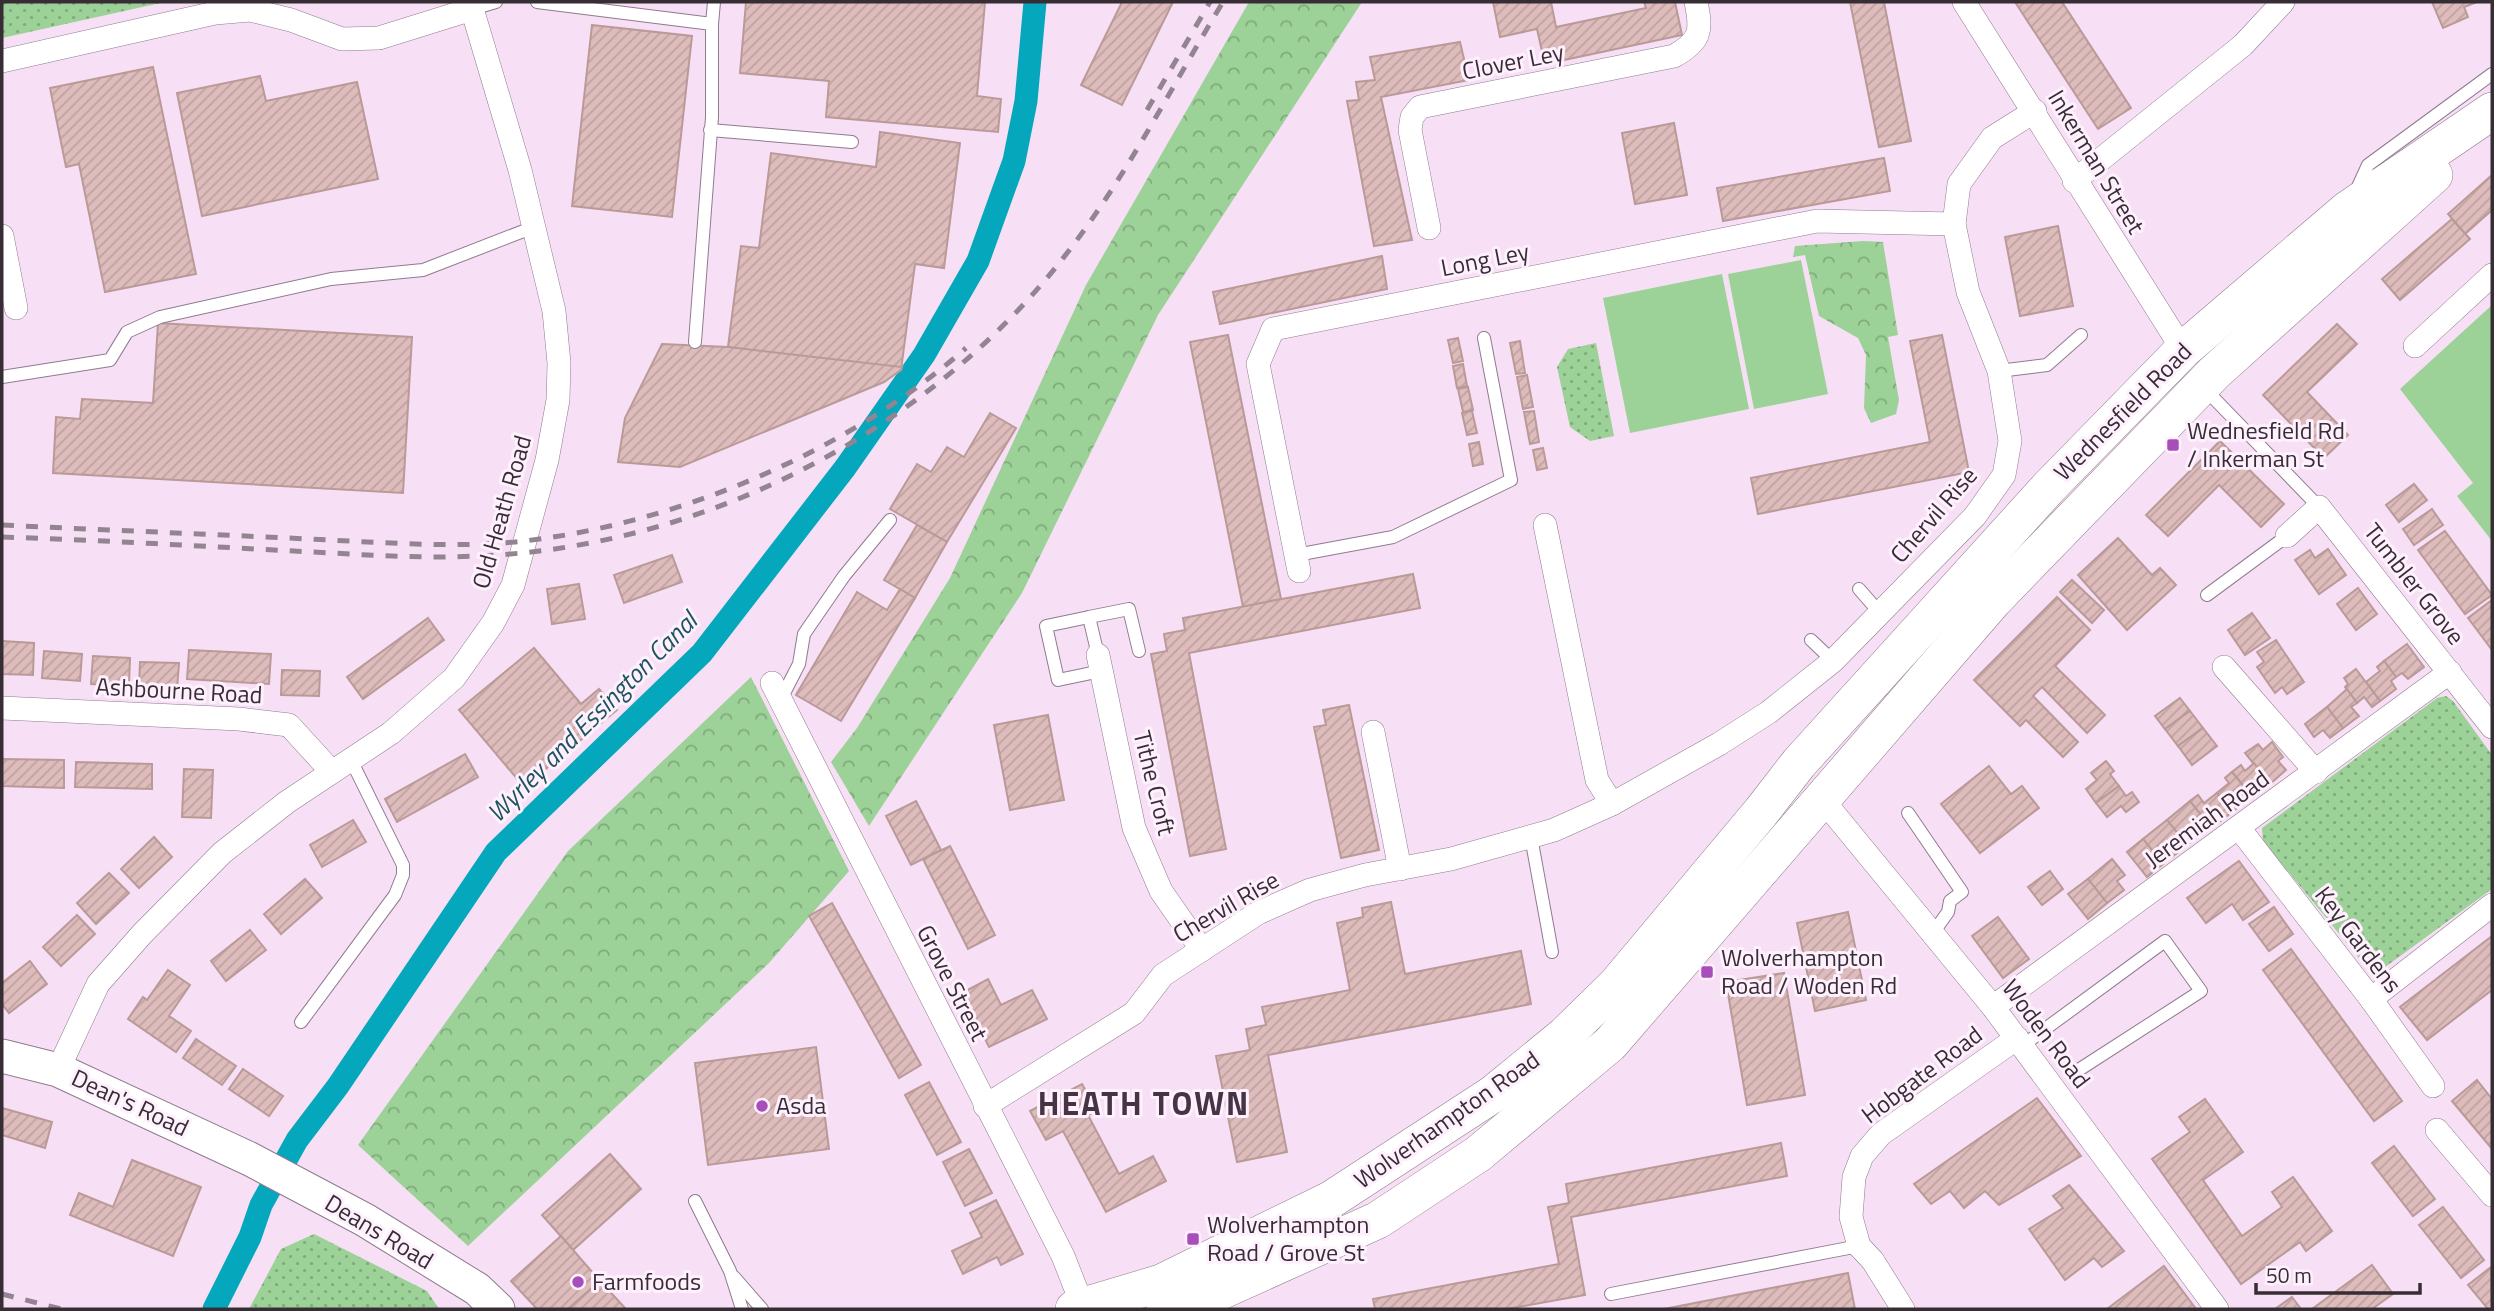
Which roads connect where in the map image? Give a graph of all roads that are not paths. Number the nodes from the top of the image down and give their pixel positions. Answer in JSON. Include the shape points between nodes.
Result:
{"nodes":[{"id":1,"x":496,"y":2,"type":"edge"},
{"id":2,"x":537,"y":2,"type":"edge"},
{"id":3,"x":714,"y":2,"type":"edge"},
{"id":4,"x":1696,"y":2,"type":"edge"},
{"id":5,"x":1964,"y":2,"type":"edge"},
{"id":6,"x":2283,"y":2,"type":"edge"},
{"id":7,"x":471,"y":6,"type":"edge"},
{"id":8,"x":712,"y":24,"type":"junction"},
{"id":9,"x":2,"y":61,"type":"edge"},
{"id":10,"x":2492,"y":74,"type":"edge"},
{"id":11,"x":2035,"y":111,"type":"junction"},
{"id":12,"x":2492,"y":111,"type":"edge"},
{"id":13,"x":2492,"y":124,"type":"edge"},
{"id":14,"x":710,"y":130,"type":"junction"},
{"id":15,"x":852,"y":142,"type":"dead end"},
{"id":16,"x":2074,"y":181,"type":"junction"},
{"id":17,"x":2347,"y":210,"type":"junction"},
{"id":18,"x":1954,"y":223,"type":"junction"},
{"id":19,"x":534,"y":227,"type":"junction"},
{"id":20,"x":1429,"y":228,"type":"dead end"},
{"id":21,"x":2,"y":236,"type":"edge"},
{"id":22,"x":2492,"y":275,"type":"edge"},
{"id":23,"x":16,"y":308,"type":"dead end"},
{"id":24,"x":2081,"y":335,"type":"dead end"},
{"id":25,"x":1484,"y":338,"type":"dead end"},
{"id":26,"x":695,"y":342,"type":"dead end"},
{"id":27,"x":2415,"y":346,"type":"dead end"},
{"id":28,"x":2183,"y":349,"type":"junction"},
{"id":29,"x":1999,"y":371,"type":"junction"},
{"id":30,"x":2,"y":377,"type":"edge"},
{"id":31,"x":2208,"y":379,"type":"junction"},
{"id":32,"x":2319,"y":508,"type":"junction"},
{"id":33,"x":891,"y":520,"type":"dead end"},
{"id":34,"x":1545,"y":524,"type":"dead end"},
{"id":35,"x":2287,"y":536,"type":"joint"},
{"id":36,"x":1297,"y":563,"type":"joint"},
{"id":37,"x":1859,"y":589,"type":"dead end"},
{"id":38,"x":2207,"y":595,"type":"dead end"},
{"id":39,"x":1880,"y":613,"type":"junction"},
{"id":40,"x":1089,"y":617,"type":"junction"},
{"id":41,"x":1811,"y":640,"type":"dead end"},
{"id":42,"x":1139,"y":651,"type":"dead end"},
{"id":43,"x":1833,"y":661,"type":"junction"},
{"id":44,"x":1099,"y":663,"type":"junction"},
{"id":45,"x":2224,"y":667,"type":"dead end"},
{"id":46,"x":2450,"y":672,"type":"junction"},
{"id":47,"x":777,"y":691,"type":"joint"},
{"id":48,"x":2,"y":708,"type":"edge"},
{"id":49,"x":2492,"y":727,"type":"edge"},
{"id":50,"x":1373,"y":732,"type":"dead end"},
{"id":51,"x":1799,"y":763,"type":"junction"},
{"id":52,"x":342,"y":766,"type":"junction"},
{"id":53,"x":2316,"y":772,"type":"junction"},
{"id":54,"x":1822,"y":799,"type":"junction"},
{"id":55,"x":1612,"y":804,"type":"junction"},
{"id":56,"x":1908,"y":813,"type":"dead end"},
{"id":57,"x":2239,"y":828,"type":"junction"},
{"id":58,"x":1531,"y":837,"type":"junction"},
{"id":59,"x":1400,"y":869,"type":"junction"},
{"id":60,"x":2492,"y":905,"type":"edge"},
{"id":61,"x":1933,"y":933,"type":"junction"},
{"id":62,"x":1202,"y":950,"type":"junction"},
{"id":63,"x":1552,"y":951,"type":"dead end"},
{"id":64,"x":2371,"y":999,"type":"junction"},
{"id":65,"x":1993,"y":1007,"type":"junction"},
{"id":66,"x":300,"y":1022,"type":"dead end"},
{"id":67,"x":2020,"y":1042,"type":"junction"},
{"id":68,"x":2,"y":1056,"type":"edge"},
{"id":69,"x":58,"y":1070,"type":"junction"},
{"id":70,"x":2077,"y":1071,"type":"dead end"},
{"id":71,"x":2433,"y":1086,"type":"dead end"},
{"id":72,"x":985,"y":1106,"type":"junction"},
{"id":73,"x":2437,"y":1130,"type":"dead end"},
{"id":74,"x":255,"y":1162,"type":"joint"},
{"id":75,"x":2488,"y":1181,"type":"edge"},
{"id":76,"x":695,"y":1201,"type":"dead end"},
{"id":77,"x":1859,"y":1245,"type":"junction"},
{"id":78,"x":436,"y":1266,"type":"junction"},
{"id":79,"x":730,"y":1271,"type":"junction"},
{"id":80,"x":1611,"y":1294,"type":"dead end"},
{"id":81,"x":462,"y":1306,"type":"edge"},
{"id":82,"x":498,"y":1309,"type":"edge"},
{"id":83,"x":742,"y":1309,"type":"edge"},
{"id":84,"x":762,"y":1309,"type":"edge"},
{"id":85,"x":1081,"y":1309,"type":"edge"},
{"id":86,"x":1165,"y":1309,"type":"edge"},
{"id":87,"x":1903,"y":1309,"type":"edge"},
{"id":88,"x":2217,"y":1309,"type":"edge"}],
"edges":[{"from":1,"to":7,"type":"lane"},
{"from":2,"to":8,"type":"lane"},
{"from":3,"to":8,"type":"lane"},
{"from":4,"to":20,"type":"street","name":"Clover Ley","via":[[1701,25],[1693,46],[1674,56],[1420,107],[1410,130]]},
{"from":5,"to":11,"type":"street","name":"Inkerman Street"},
{"from":6,"to":16,"type":"street","via":[[2243,45]]},
{"from":7,"to":9,"type":"street","via":[[379,38],[342,39],[250,10],[215,13]]},
{"from":7,"to":19,"type":"street","name":"Old Heath Road"},
{"from":8,"to":14,"type":"lane"},
{"from":10,"to":17,"type":"lane","via":[[2368,165]]},
{"from":11,"to":16,"type":"street","name":"Inkerman Street"},
{"from":11,"to":18,"type":"street","name":"Chervil Rise","via":[[1992,138],[1959,184]]},
{"from":12,"to":17,"type":"main road","name":"Wednesfield Road"},
{"from":13,"to":31,"type":"main road","name":"Wednesfield Road"},
{"from":14,"to":15,"type":"lane"},
{"from":14,"to":26,"type":"lane"},
{"from":16,"to":28,"type":"street","name":"Inkerman Street"},
{"from":17,"to":28,"type":"main road","name":"Wednesfield Road"},
{"from":18,"to":29,"type":"street","name":"Chervil Rise","via":[[1968,292]]},
{"from":18,"to":36,"type":"street","name":"Long Ley","via":[[1817,221],[1273,329],[1258,364]]},
{"from":19,"to":30,"type":"lane","via":[[423,270],[331,279],[160,317],[127,332],[110,360]]},
{"from":19,"to":52,"type":"street","name":"Old Heath Road","via":[[554,311],[558,400],[513,585],[454,678],[391,733]]},
{"from":21,"to":23,"type":"street"},
{"from":22,"to":27,"type":"street"},
{"from":24,"to":29,"type":"lane","via":[[2047,365]]},
{"from":25,"to":36,"type":"lane","via":[[1511,480],[1393,537]]},
{"from":28,"to":31,"type":"main road"},
{"from":28,"to":51,"type":"main road","name":"Wednesfield Road","via":[[2049,487]]},
{"from":29,"to":39,"type":"street","name":"Chervil Rise","via":[[2010,441],[2004,474],[1975,516]]},
{"from":31,"to":32,"type":"lane","name":"Tumbler Grove"},
{"from":31,"to":54,"type":"main road","name":"Wednesfield Road","via":[[1994,600]]},
{"from":32,"to":35,"type":"street"},
{"from":32,"to":46,"type":"street","name":"Tumbler Grove"},
{"from":33,"to":47,"type":"lane","via":[[804,634],[799,664]]},
{"from":34,"to":55,"type":"street","via":[[1597,780]]},
{"from":35,"to":38,"type":"lane"},
{"from":37,"to":39,"type":"lane"},
{"from":39,"to":43,"type":"street","name":"Chervil Rise"},
{"from":40,"to":42,"type":"lane","via":[[1129,609]]},
{"from":40,"to":44,"type":"lane"},
{"from":40,"to":44,"type":"lane","via":[[1046,626],[1058,680]]},
{"from":41,"to":43,"type":"lane"},
{"from":43,"to":55,"type":"street","name":"Chervil Rise","via":[[1769,712]]},
{"from":44,"to":62,"type":"street","name":"Tithe Croft","via":[[1134,828],[1161,891]]},
{"from":45,"to":53,"type":"street"},
{"from":46,"to":49,"type":"street","name":"Tumbler Grove"},
{"from":46,"to":53,"type":"street","name":"Jeremiah Road"},
{"from":47,"to":72,"type":"street","name":"Grove Street"},
{"from":48,"to":52,"type":"street","name":"Ashbourne Road","via":[[289,725]]},
{"from":50,"to":59,"type":"street"},
{"from":51,"to":54,"type":"main road"},
{"from":51,"to":85,"type":"main road","name":"Wolverhampton Road","via":[[1617,984],[1565,1035],[1493,1094],[1332,1199],[1161,1283]]},
{"from":52,"to":66,"type":"lane","via":[[403,865],[403,875],[395,895]]},
{"from":52,"to":69,"type":"street","name":"Old Heath Road","via":[[222,853],[142,934],[98,984]]},
{"from":53,"to":57,"type":"street","name":"Jeremiah Road"},
{"from":54,"to":61,"type":"street","name":"Woden Road"},
{"from":54,"to":86,"type":"main road","name":"Wolverhampton Road","via":[[1611,1044],[1478,1154],[1378,1220],[1212,1295]]},
{"from":55,"to":58,"type":"street","name":"Chervil Rise"},
{"from":56,"to":61,"type":"lane","via":[[1962,892],[1950,901]]},
{"from":57,"to":64,"type":"street","name":"Key Gardens"},
{"from":57,"to":65,"type":"street","name":"Jeremiah Road"},
{"from":58,"to":59,"type":"street","name":"Chervil Rise"},
{"from":58,"to":63,"type":"lane"},
{"from":59,"to":62,"type":"street","name":"Chervil Rise","via":[[1310,890],[1258,913]]},
{"from":60,"to":64,"type":"street"},
{"from":61,"to":65,"type":"street","name":"Woden Road"},
{"from":62,"to":72,"type":"street","name":"Chervil Rise","via":[[1163,975],[1134,1013]]},
{"from":64,"to":71,"type":"street","name":"Key Gardens"},
{"from":65,"to":67,"type":"street","name":"Woden Road"},
{"from":67,"to":70,"type":"lane","via":[[2165,941],[2201,991]]},
{"from":67,"to":77,"type":"street","name":"Hobgate Road","via":[[1881,1134],[1862,1156],[1851,1196]]},
{"from":67,"to":88,"type":"street","name":"Woden Road"},
{"from":68,"to":69,"type":"street","name":"Dean's Road"},
{"from":69,"to":74,"type":"street","name":"Dean's Road"},
{"from":72,"to":85,"type":"street","name":"Grove Street","via":[[1063,1256]]},
{"from":73,"to":75,"type":"street"},
{"from":74,"to":78,"type":"street","name":"Deans Road","via":[[365,1220]]},
{"from":76,"to":79,"type":"lane"},
{"from":77,"to":80,"type":"lane"},
{"from":77,"to":87,"type":"street","name":"Hobgate Road"},
{"from":78,"to":81,"type":"street"},
{"from":78,"to":82,"type":"street","name":"Deans Road","via":[[477,1289]]},
{"from":79,"to":83,"type":"lane"},
{"from":79,"to":84,"type":"lane"}]}
